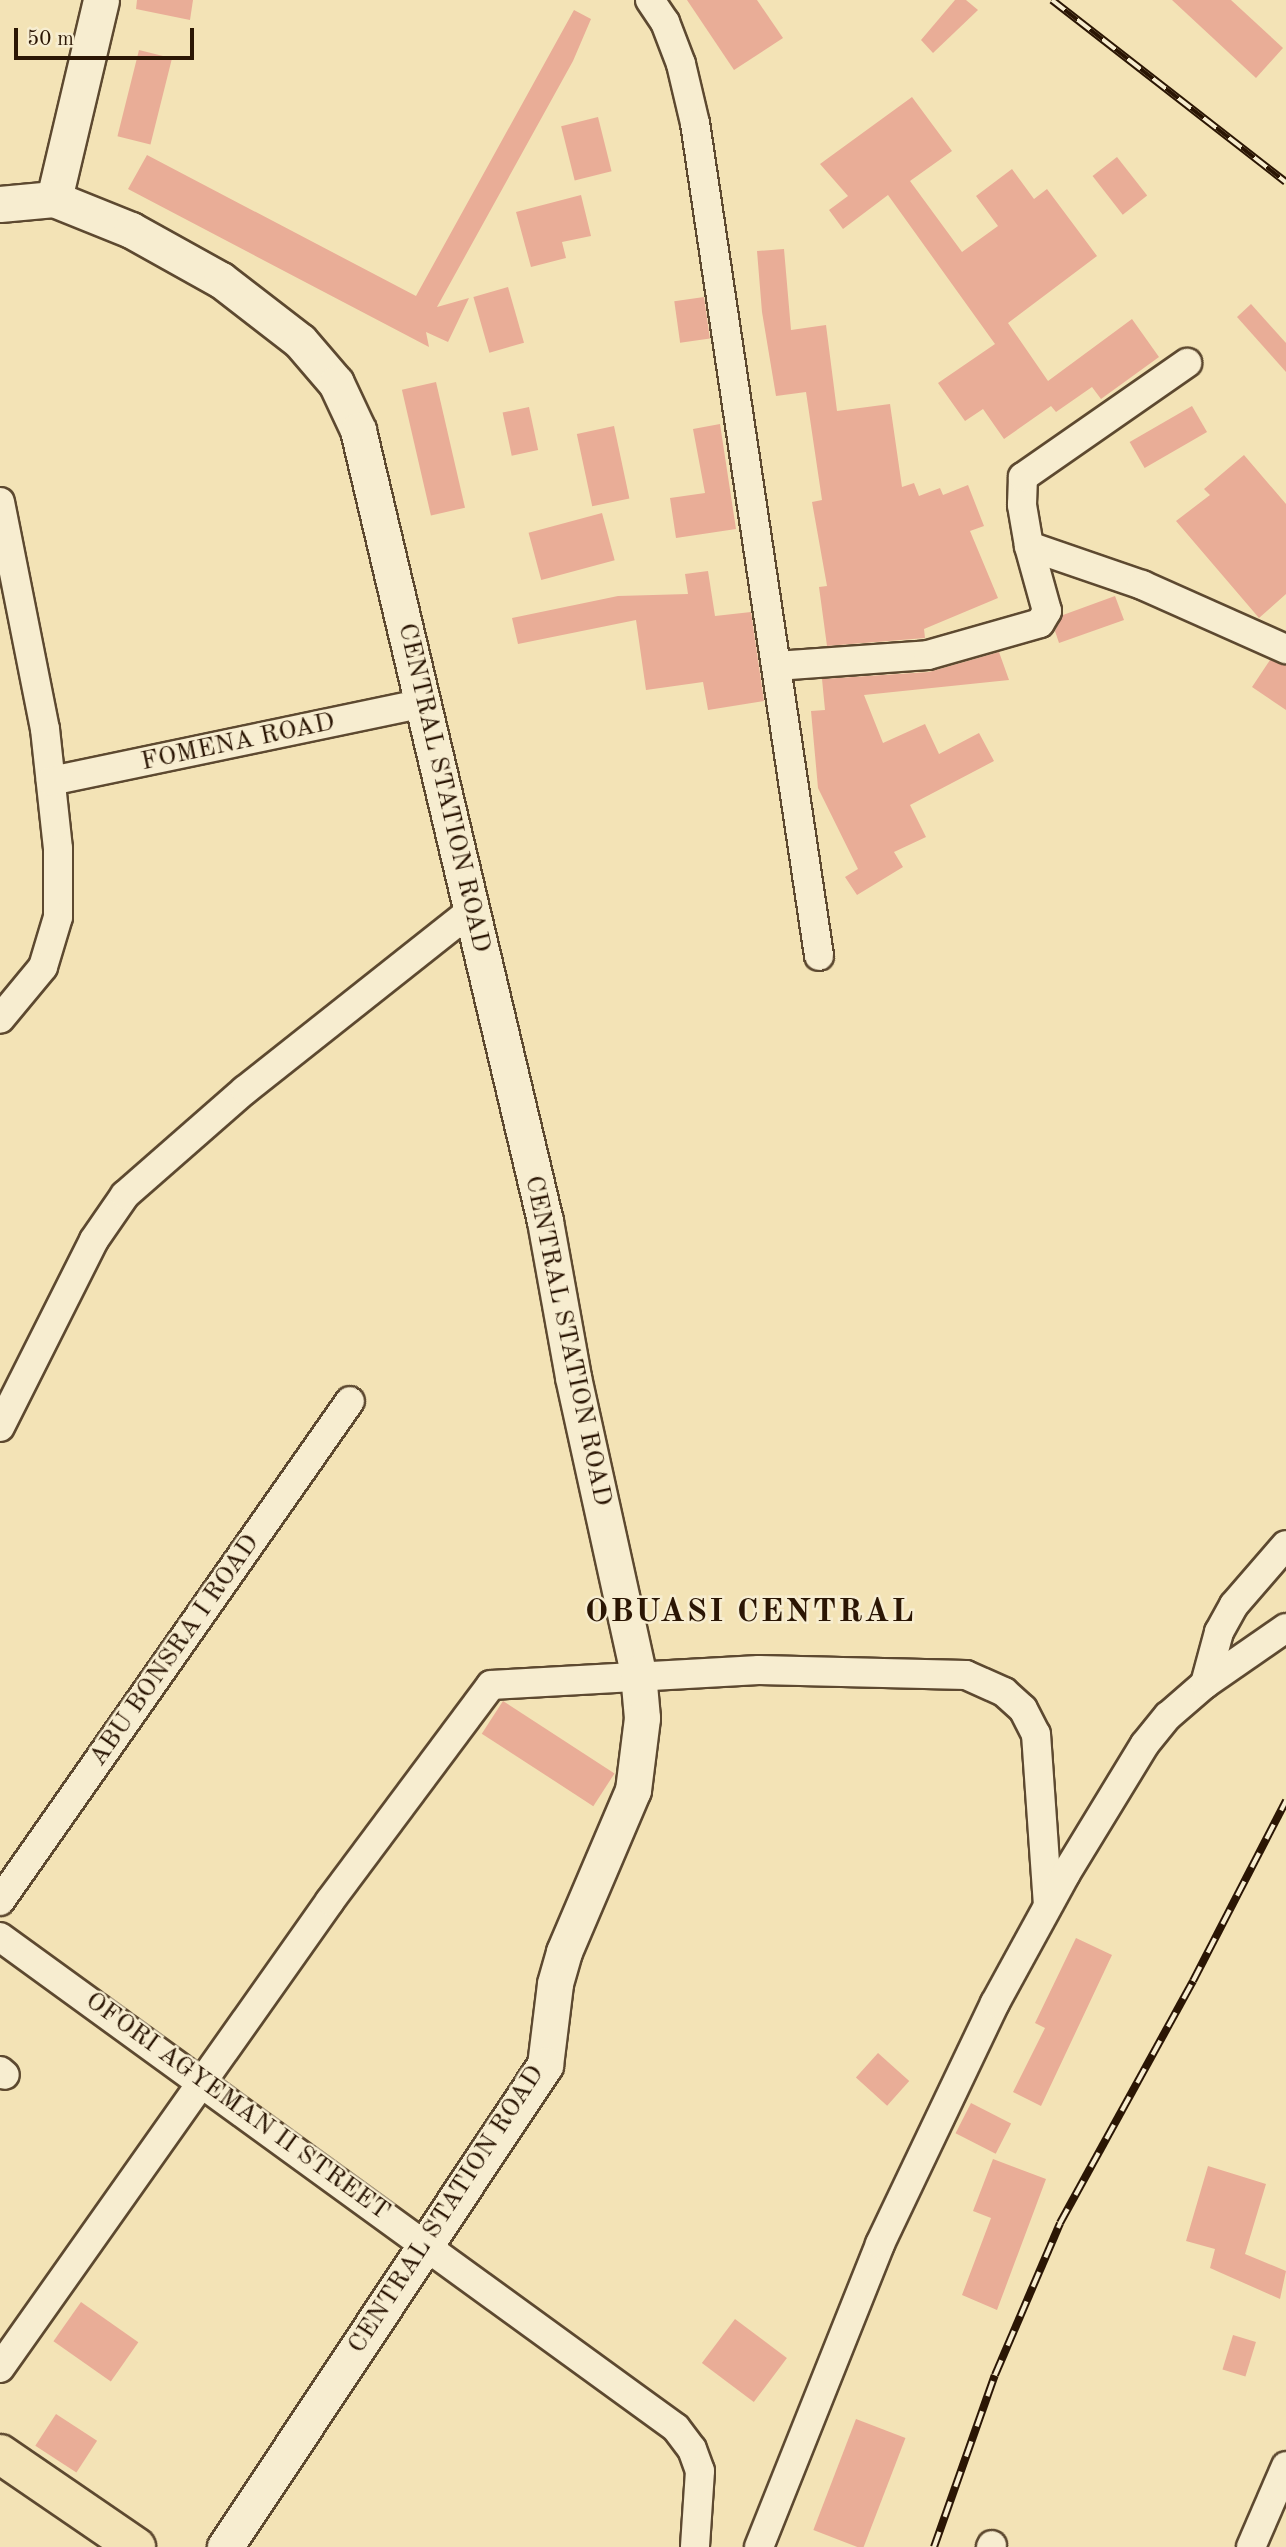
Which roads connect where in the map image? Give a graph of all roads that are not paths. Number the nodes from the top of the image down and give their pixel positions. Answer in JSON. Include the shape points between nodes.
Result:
{"nodes":[{"id":1,"x":101,"y":0,"type":"edge"},
{"id":2,"x":650,"y":0,"type":"edge"},
{"id":3,"x":54,"y":199,"type":"junction"},
{"id":4,"x":0,"y":204,"type":"edge"},
{"id":5,"x":1187,"y":363,"type":"dead end"},
{"id":6,"x":0,"y":502,"type":"edge"},
{"id":7,"x":1029,"y":546,"type":"junction"},
{"id":8,"x":1286,"y":649,"type":"edge"},
{"id":9,"x":776,"y":666,"type":"junction"},
{"id":10,"x":425,"y":704,"type":"junction"},
{"id":11,"x":51,"y":781,"type":"junction"},
{"id":12,"x":472,"y":910,"type":"junction"},
{"id":13,"x":819,"y":956,"type":"dead end"},
{"id":14,"x":0,"y":1019,"type":"edge"},
{"id":15,"x":350,"y":1401,"type":"dead end"},
{"id":16,"x":0,"y":1427,"type":"edge"},
{"id":17,"x":1286,"y":1545,"type":"edge"},
{"id":18,"x":1286,"y":1628,"type":"edge"},
{"id":19,"x":638,"y":1673,"type":"junction"},
{"id":20,"x":1205,"y":1684,"type":"junction"},
{"id":21,"x":0,"y":1901,"type":"edge"},
{"id":22,"x":1048,"y":1905,"type":"junction"},
{"id":23,"x":0,"y":1937,"type":"edge"},
{"id":24,"x":204,"y":2083,"type":"junction"},
{"id":25,"x":426,"y":2242,"type":"junction"},
{"id":26,"x":0,"y":2368,"type":"edge"},
{"id":27,"x":0,"y":2454,"type":"edge"},
{"id":28,"x":1286,"y":2466,"type":"edge"},
{"id":29,"x":136,"y":2547,"type":"edge"},
{"id":30,"x":225,"y":2547,"type":"edge"},
{"id":31,"x":695,"y":2547,"type":"edge"},
{"id":32,"x":759,"y":2547,"type":"edge"},
{"id":33,"x":1251,"y":2547,"type":"edge"}],
"edges":[{"from":1,"to":3,"type":"street"},
{"from":2,"to":9,"type":"street","via":[[665,22],[681,64],[695,123]]},
{"from":3,"to":4,"type":"street"},
{"from":3,"to":10,"type":"street","name":"CENTRAL STATION ROAD","via":[[131,230],[221,280],[300,341],[336,383],[358,430]]},
{"from":5,"to":7,"type":"street","via":[[1023,477]]},
{"from":6,"to":11,"type":"street"},
{"from":7,"to":8,"type":"street","via":[[1142,585]]},
{"from":7,"to":9,"type":"street","via":[[1046,611],[1040,623],[928,655]]},
{"from":9,"to":13,"type":"street"},
{"from":10,"to":11,"type":"street","name":"FOMENA ROAD"},
{"from":10,"to":12,"type":"street","name":"CENTRAL STATION ROAD"},
{"from":11,"to":14,"type":"street","via":[[58,917],[43,967]]},
{"from":12,"to":16,"type":"street","via":[[245,1090],[125,1195],[94,1240]]},
{"from":12,"to":19,"type":"street","name":"CENTRAL STATION ROAD","via":[[545,1221],[572,1377]]},
{"from":15,"to":21,"type":"street","name":"ABU BONSRA I ROAD"},
{"from":17,"to":20,"type":"street","via":[[1229,1614],[1219,1632]]},
{"from":18,"to":20,"type":"street"},
{"from":19,"to":22,"type":"street","via":[[921,1672],[966,1675],[1004,1692],[1023,1709],[1037,1734]]},
{"from":19,"to":24,"type":"street","via":[[491,1685],[336,1892]]},
{"from":19,"to":25,"type":"street","name":"CENTRAL STATION ROAD","via":[[642,1718],[633,1790],[564,1952],[555,1984],[545,2065]]},
{"from":20,"to":22,"type":"street","via":[[1145,1744]]},
{"from":22,"to":32,"type":"street","via":[[995,2003],[880,2244]]},
{"from":23,"to":24,"type":"street","name":"OFORI AGYEMAN II STREET"},
{"from":24,"to":25,"type":"street","name":"OFORI AGYEMAN II STREET"},
{"from":24,"to":26,"type":"street"},
{"from":25,"to":30,"type":"street","name":"CENTRAL STATION ROAD"},
{"from":25,"to":31,"type":"street","name":"OFORI AGYEMAN II STREET","via":[[676,2428],[692,2449],[700,2471]]},
{"from":27,"to":29,"type":"main road"},
{"from":28,"to":33,"type":"street"}]}
